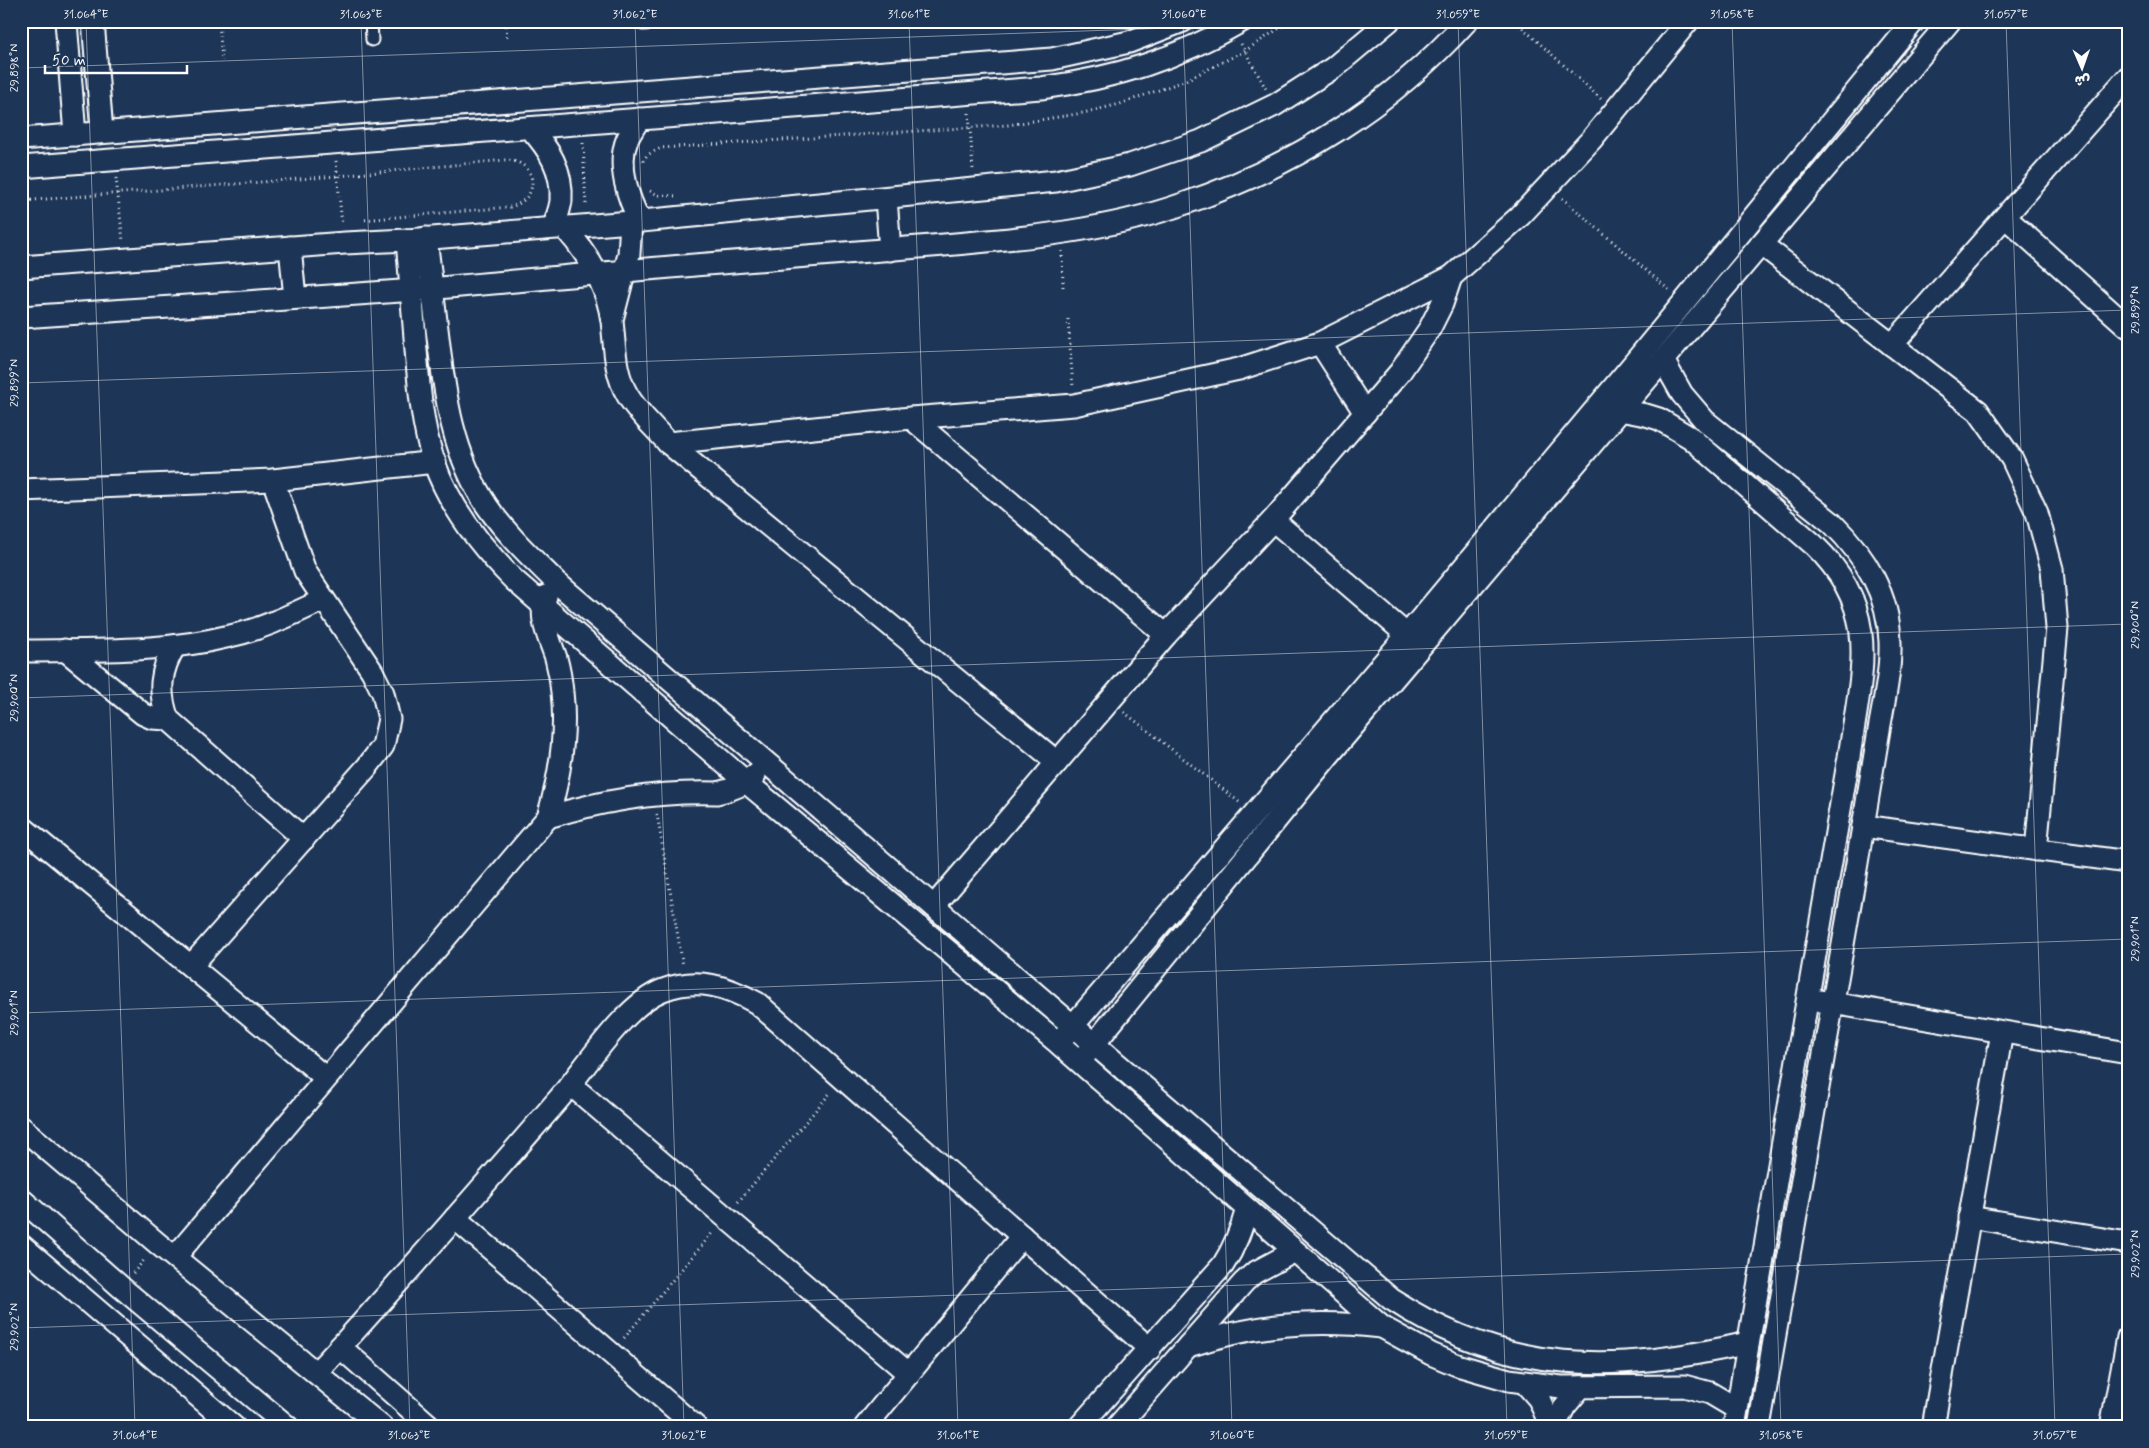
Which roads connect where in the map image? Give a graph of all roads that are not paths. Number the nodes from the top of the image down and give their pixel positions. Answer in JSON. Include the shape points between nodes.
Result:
{"nodes":[{"id":1,"x":66,"y":21,"type":"edge"},
{"id":2,"x":93,"y":21,"type":"edge"},
{"id":3,"x":371,"y":21,"type":"edge"},
{"id":4,"x":638,"y":21,"type":"edge"},
{"id":5,"x":684,"y":21,"type":"edge"},
{"id":6,"x":1183,"y":21,"type":"edge"},
{"id":7,"x":1389,"y":21,"type":"edge"},
{"id":8,"x":1467,"y":21,"type":"edge"},
{"id":9,"x":1688,"y":21,"type":"edge"},
{"id":10,"x":1914,"y":21,"type":"edge"},
{"id":11,"x":1950,"y":21,"type":"edge"},
{"id":12,"x":1237,"y":24,"type":"edge"},
{"id":13,"x":372,"y":40,"type":"dead end"},
{"id":14,"x":2128,"y":77,"type":"edge"},
{"id":15,"x":639,"y":119,"type":"junction"},
{"id":16,"x":530,"y":128,"type":"junction"},
{"id":17,"x":102,"y":132,"type":"junction"},
{"id":18,"x":75,"y":135,"type":"junction"},
{"id":19,"x":21,"y":140,"type":"edge"},
{"id":20,"x":21,"y":167,"type":"edge"},
{"id":21,"x":886,"y":198,"type":"junction"},
{"id":22,"x":2005,"y":217,"type":"junction"},
{"id":23,"x":636,"y":221,"type":"junction"},
{"id":24,"x":559,"y":227,"type":"junction"},
{"id":25,"x":416,"y":239,"type":"junction"},
{"id":26,"x":1761,"y":244,"type":"junction"},
{"id":27,"x":290,"y":247,"type":"junction"},
{"id":28,"x":890,"y":250,"type":"junction"},
{"id":29,"x":21,"y":267,"type":"edge"},
{"id":30,"x":624,"y":270,"type":"junction"},
{"id":31,"x":597,"y":273,"type":"junction"},
{"id":32,"x":1451,"y":277,"type":"junction"},
{"id":33,"x":421,"y":289,"type":"junction"},
{"id":34,"x":295,"y":298,"type":"junction"},
{"id":35,"x":21,"y":317,"type":"edge"},
{"id":36,"x":612,"y":322,"type":"junction"},
{"id":37,"x":2128,"y":327,"type":"edge"},
{"id":38,"x":1320,"y":343,"type":"junction"},
{"id":39,"x":1892,"y":345,"type":"junction"},
{"id":40,"x":1663,"y":360,"type":"junction"},
{"id":41,"x":1620,"y":410,"type":"junction"},
{"id":42,"x":1365,"y":413,"type":"junction"},
{"id":43,"x":911,"y":418,"type":"junction"},
{"id":44,"x":1719,"y":432,"type":"junction"},
{"id":45,"x":668,"y":443,"type":"junction"},
{"id":46,"x":1704,"y":449,"type":"junction"},
{"id":47,"x":435,"y":462,"type":"junction"},
{"id":48,"x":273,"y":480,"type":"junction"},
{"id":49,"x":21,"y":490,"type":"edge"},
{"id":50,"x":1273,"y":520,"type":"junction"},
{"id":51,"x":556,"y":582,"type":"junction"},
{"id":52,"x":323,"y":600,"type":"junction"},
{"id":53,"x":543,"y":604,"type":"junction"},
{"id":54,"x":1166,"y":635,"type":"junction"},
{"id":55,"x":1407,"y":635,"type":"junction"},
{"id":56,"x":175,"y":646,"type":"junction"},
{"id":57,"x":65,"y":650,"type":"junction"},
{"id":58,"x":21,"y":651,"type":"edge"},
{"id":59,"x":168,"y":719,"type":"junction"},
{"id":60,"x":765,"y":760,"type":"junction"},
{"id":61,"x":1057,"y":762,"type":"junction"},
{"id":62,"x":746,"y":782,"type":"junction"},
{"id":63,"x":548,"y":817,"type":"junction"},
{"id":64,"x":21,"y":826,"type":"edge"},
{"id":65,"x":1863,"y":826,"type":"junction"},
{"id":66,"x":304,"y":838,"type":"junction"},
{"id":67,"x":2036,"y":850,"type":"junction"},
{"id":68,"x":2128,"y":862,"type":"edge"},
{"id":69,"x":934,"y":906,"type":"junction"},
{"id":70,"x":190,"y":966,"type":"junction"},
{"id":71,"x":1807,"y":998,"type":"junction"},
{"id":72,"x":1833,"y":1003,"type":"junction"},
{"id":73,"x":1073,"y":1026,"type":"junction"},
{"id":74,"x":2002,"y":1032,"type":"junction"},
{"id":75,"x":1058,"y":1043,"type":"junction"},
{"id":76,"x":1094,"y":1044,"type":"junction"},
{"id":77,"x":2128,"y":1053,"type":"edge"},
{"id":78,"x":1080,"y":1062,"type":"junction"},
{"id":79,"x":326,"y":1078,"type":"junction"},
{"id":80,"x":571,"y":1085,"type":"junction"},
{"id":81,"x":21,"y":1127,"type":"edge"},
{"id":82,"x":21,"y":1200,"type":"edge"},
{"id":83,"x":1247,"y":1209,"type":"junction"},
{"id":84,"x":1969,"y":1217,"type":"junction"},
{"id":85,"x":455,"y":1218,"type":"junction"},
{"id":86,"x":59,"y":1233,"type":"junction"},
{"id":87,"x":1022,"y":1236,"type":"junction"},
{"id":88,"x":2128,"y":1243,"type":"edge"},
{"id":89,"x":1294,"y":1251,"type":"junction"},
{"id":90,"x":28,"y":1252,"type":"edge"},
{"id":91,"x":175,"y":1257,"type":"junction"},
{"id":92,"x":1180,"y":1315,"type":"junction"},
{"id":93,"x":1382,"y":1327,"type":"junction"},
{"id":94,"x":2128,"y":1337,"type":"edge"},
{"id":95,"x":1194,"y":1339,"type":"junction"},
{"id":96,"x":1748,"y":1343,"type":"junction"},
{"id":97,"x":340,"y":1347,"type":"junction"},
{"id":98,"x":1150,"y":1349,"type":"junction"},
{"id":99,"x":316,"y":1373,"type":"junction"},
{"id":100,"x":908,"y":1374,"type":"junction"},
{"id":101,"x":1525,"y":1383,"type":"junction"},
{"id":102,"x":1581,"y":1387,"type":"junction"},
{"id":103,"x":1736,"y":1418,"type":"edge"},
{"id":104,"x":234,"y":1427,"type":"edge"},
{"id":105,"x":288,"y":1427,"type":"edge"},
{"id":106,"x":382,"y":1427,"type":"edge"},
{"id":107,"x":431,"y":1427,"type":"edge"},
{"id":108,"x":696,"y":1427,"type":"edge"},
{"id":109,"x":865,"y":1427,"type":"edge"},
{"id":110,"x":1079,"y":1427,"type":"edge"},
{"id":111,"x":1117,"y":1427,"type":"edge"},
{"id":112,"x":1553,"y":1427,"type":"edge"},
{"id":113,"x":1759,"y":1427,"type":"edge"},
{"id":114,"x":1932,"y":1427,"type":"edge"},
{"id":115,"x":2111,"y":1427,"type":"edge"}],
"edges":[{"from":1,"to":18,"type":"street"},
{"from":2,"to":17,"type":"street"},
{"from":3,"to":13,"type":"lane"},
{"from":4,"to":5,"type":"lane","via":[[643,24]]},
{"from":6,"to":17,"type":"street","via":[[1129,42],[1052,59]]},
{"from":7,"to":21,"type":"street","via":[[1333,68],[1268,93],[1201,141],[1130,165],[1056,181]]},
{"from":8,"to":28,"type":"street","via":[[1430,58],[1365,112],[1257,175],[1141,217],[1061,233]]},
{"from":9,"to":32,"type":"street","via":[[1591,140],[1520,216]]},
{"from":10,"to":55,"type":"street"},
{"from":11,"to":26,"type":"street"},
{"from":12,"to":15,"type":"street","via":[[1172,57],[1130,72],[1086,82]]},
{"from":14,"to":22,"type":"street"},
{"from":15,"to":16,"type":"street"},
{"from":15,"to":23,"type":"street","via":[[624,154],[626,189]]},
{"from":16,"to":20,"type":"street"},
{"from":16,"to":24,"type":"street","via":[[548,148],[559,173]]},
{"from":17,"to":18,"type":"street"},
{"from":18,"to":19,"type":"street"},
{"from":21,"to":23,"type":"street"},
{"from":21,"to":28,"type":"street"},
{"from":22,"to":37,"type":"street"},
{"from":22,"to":39,"type":"street"},
{"from":23,"to":24,"type":"street"},
{"from":23,"to":30,"type":"street"},
{"from":24,"to":25,"type":"street"},
{"from":24,"to":31,"type":"street","via":[[588,256]]},
{"from":25,"to":27,"type":"street","via":[[343,232]]},
{"from":25,"to":33,"type":"street"},
{"from":26,"to":39,"type":"street"},
{"from":26,"to":40,"type":"street"},
{"from":27,"to":29,"type":"street"},
{"from":27,"to":34,"type":"street"},
{"from":28,"to":30,"type":"street"},
{"from":30,"to":31,"type":"street"},
{"from":30,"to":36,"type":"street"},
{"from":31,"to":33,"type":"street"},
{"from":31,"to":36,"type":"street"},
{"from":32,"to":38,"type":"street"},
{"from":32,"to":42,"type":"street","via":[[1442,304],[1416,351]]},
{"from":33,"to":34,"type":"street"},
{"from":33,"to":47,"type":"street","via":[[422,413]]},
{"from":33,"to":51,"type":"street","via":[[447,408],[462,459],[502,526]]},
{"from":34,"to":35,"type":"street"},
{"from":36,"to":45,"type":"street","via":[[618,370],[628,396]]},
{"from":38,"to":42,"type":"street"},
{"from":38,"to":43,"type":"street","via":[[1239,369],[1074,405]]},
{"from":39,"to":67,"type":"street","via":[[1978,412],[2012,459],[2037,513],[2052,569],[2058,628]]},
{"from":40,"to":41,"type":"street"},
{"from":40,"to":44,"type":"street","via":[[1692,408]]},
{"from":41,"to":46,"type":"street","via":[[1659,419],[1676,427]]},
{"from":41,"to":76,"type":"street","via":[[1328,756]]},
{"from":42,"to":50,"type":"street"},
{"from":43,"to":45,"type":"street"},
{"from":43,"to":54,"type":"street"},
{"from":44,"to":46,"type":"street"},
{"from":44,"to":65,"type":"street","via":[[1852,542],[1879,589],[1887,614],[1889,669]]},
{"from":45,"to":61,"type":"street"},
{"from":46,"to":71,"type":"street","via":[[1828,558],[1849,590],[1861,626],[1862,664],[1849,757]]},
{"from":47,"to":48,"type":"street"},
{"from":47,"to":53,"type":"street","via":[[455,507],[482,546],[514,580]]},
{"from":48,"to":49,"type":"street"},
{"from":48,"to":52,"type":"street","via":[[304,571]]},
{"from":50,"to":54,"type":"street"},
{"from":50,"to":55,"type":"street"},
{"from":51,"to":53,"type":"street"},
{"from":51,"to":60,"type":"street"},
{"from":52,"to":56,"type":"street","via":[[278,621],[232,636]]},
{"from":52,"to":66,"type":"street","via":[[372,671],[383,693],[389,719],[383,746]]},
{"from":53,"to":62,"type":"street"},
{"from":53,"to":63,"type":"street","via":[[544,622],[557,661],[564,724],[562,755]]},
{"from":54,"to":61,"type":"street"},
{"from":55,"to":73,"type":"street"},
{"from":56,"to":57,"type":"street"},
{"from":56,"to":59,"type":"street","via":[[161,681]]},
{"from":57,"to":58,"type":"street"},
{"from":57,"to":59,"type":"street","via":[[143,714]]},
{"from":59,"to":66,"type":"street"},
{"from":60,"to":62,"type":"street"},
{"from":60,"to":69,"type":"street"},
{"from":61,"to":69,"type":"street"},
{"from":62,"to":63,"type":"street","via":[[717,793],[654,794],[609,800]]},
{"from":62,"to":75,"type":"street"},
{"from":63,"to":79,"type":"street"},
{"from":64,"to":70,"type":"street"},
{"from":65,"to":67,"type":"street"},
{"from":65,"to":72,"type":"street"},
{"from":66,"to":70,"type":"street"},
{"from":67,"to":68,"type":"street"},
{"from":69,"to":73,"type":"street"},
{"from":70,"to":79,"type":"street"},
{"from":71,"to":72,"type":"street"},
{"from":71,"to":96,"type":"street"},
{"from":72,"to":74,"type":"street"},
{"from":72,"to":113,"type":"street"},
{"from":73,"to":75,"type":"street"},
{"from":73,"to":76,"type":"street"},
{"from":74,"to":77,"type":"street"},
{"from":74,"to":84,"type":"street"},
{"from":75,"to":78,"type":"street"},
{"from":76,"to":78,"type":"street"},
{"from":76,"to":96,"type":"street","via":[[1391,1299],[1456,1336],[1507,1353],[1590,1363],[1664,1359]]},
{"from":78,"to":83,"type":"street"},
{"from":79,"to":91,"type":"street"},
{"from":80,"to":85,"type":"street"},
{"from":80,"to":87,"type":"street","via":[[623,1019],[641,1002],[663,990],[686,984],[712,984],[735,991],[757,1003]]},
{"from":80,"to":100,"type":"street"},
{"from":81,"to":91,"type":"street"},
{"from":82,"to":86,"type":"street"},
{"from":83,"to":89,"type":"street"},
{"from":83,"to":92,"type":"street","via":[[1233,1250]]},
{"from":84,"to":88,"type":"street"},
{"from":84,"to":114,"type":"street"},
{"from":85,"to":97,"type":"street"},
{"from":85,"to":108,"type":"street"},
{"from":86,"to":90,"type":"street"},
{"from":86,"to":105,"type":"street"},
{"from":87,"to":98,"type":"street"},
{"from":87,"to":100,"type":"street"},
{"from":89,"to":93,"type":"street"},
{"from":89,"to":95,"type":"street","via":[[1254,1272]]},
{"from":90,"to":104,"type":"street"},
{"from":91,"to":99,"type":"street"},
{"from":92,"to":95,"type":"street"},
{"from":92,"to":98,"type":"street"},
{"from":93,"to":95,"type":"street","via":[[1350,1323],[1284,1324]]},
{"from":93,"to":101,"type":"street","via":[[1457,1365]]},
{"from":94,"to":115,"type":"street"},
{"from":95,"to":111,"type":"street"},
{"from":96,"to":103,"type":"street"},
{"from":97,"to":99,"type":"street"},
{"from":97,"to":107,"type":"street"},
{"from":98,"to":110,"type":"street"},
{"from":99,"to":106,"type":"street"},
{"from":100,"to":109,"type":"street"},
{"from":101,"to":102,"type":"street"},
{"from":101,"to":112,"type":"street","via":[[1539,1400]]},
{"from":102,"to":103,"type":"street","via":[[1684,1386],[1710,1393]]},
{"from":102,"to":112,"type":"street"}]}
